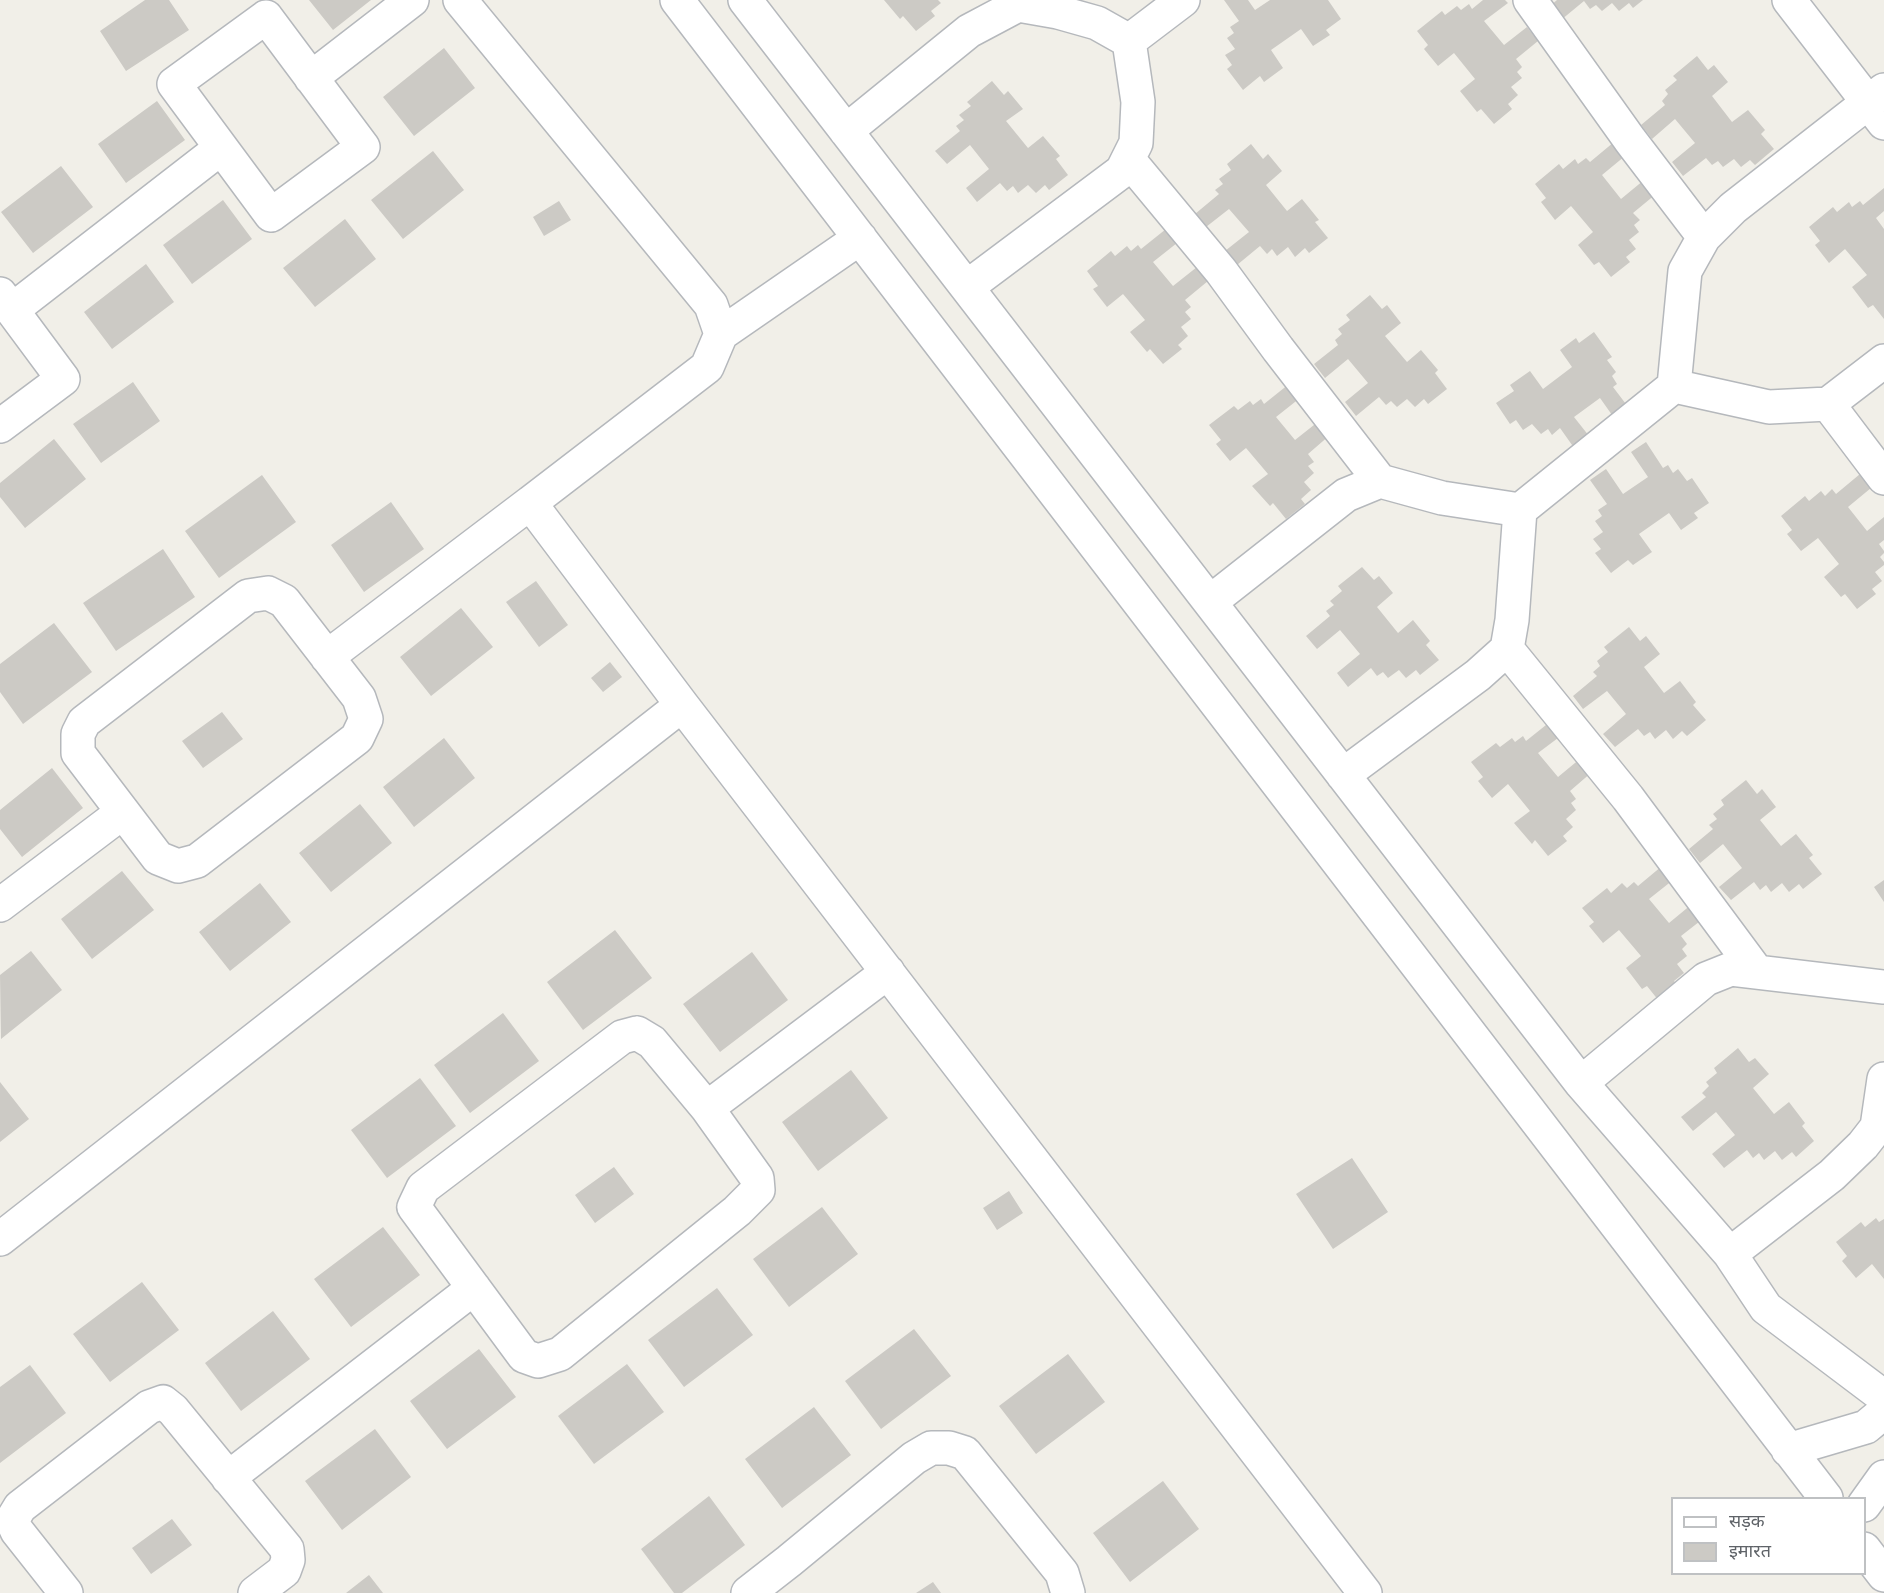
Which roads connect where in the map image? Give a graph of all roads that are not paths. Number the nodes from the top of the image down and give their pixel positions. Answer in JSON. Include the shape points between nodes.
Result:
{"nodes":[{"id":1,"x":412,"y":0,"type":"edge"},
{"id":2,"x":460,"y":0,"type":"edge"},
{"id":3,"x":677,"y":0,"type":"edge"},
{"id":4,"x":745,"y":0,"type":"edge"},
{"id":5,"x":1183,"y":0,"type":"edge"},
{"id":6,"x":1530,"y":0,"type":"edge"},
{"id":7,"x":1789,"y":0,"type":"edge"},
{"id":8,"x":1016,"y":2,"type":"edge"},
{"id":9,"x":1129,"y":41,"type":"junction"},
{"id":10,"x":311,"y":78,"type":"junction"},
{"id":11,"x":1879,"y":105,"type":"edge"},
{"id":12,"x":846,"y":131,"type":"junction"},
{"id":13,"x":221,"y":148,"type":"junction"},
{"id":14,"x":1128,"y":159,"type":"junction"},
{"id":15,"x":1704,"y":237,"type":"junction"},
{"id":16,"x":860,"y":238,"type":"junction"},
{"id":17,"x":967,"y":287,"type":"junction"},
{"id":18,"x":6,"y":302,"type":"edge"},
{"id":19,"x":721,"y":334,"type":"junction"},
{"id":20,"x":1884,"y":361,"type":"edge"},
{"id":21,"x":1674,"y":386,"type":"junction"},
{"id":22,"x":1828,"y":404,"type":"junction"},
{"id":23,"x":0,"y":426,"type":"edge"},
{"id":24,"x":1884,"y":478,"type":"edge"},
{"id":25,"x":1380,"y":481,"type":"junction"},
{"id":26,"x":530,"y":503,"type":"junction"},
{"id":27,"x":1520,"y":510,"type":"junction"},
{"id":28,"x":1210,"y":602,"type":"junction"},
{"id":29,"x":1507,"y":649,"type":"junction"},
{"id":30,"x":327,"y":657,"type":"junction"},
{"id":31,"x":682,"y":705,"type":"junction"},
{"id":32,"x":1343,"y":775,"type":"junction"},
{"id":33,"x":123,"y":812,"type":"junction"},
{"id":34,"x":0,"y":905,"type":"edge"},
{"id":35,"x":888,"y":972,"type":"junction"},
{"id":36,"x":1757,"y":972,"type":"junction"},
{"id":37,"x":1884,"y":987,"type":"edge"},
{"id":38,"x":1884,"y":1079,"type":"edge"},
{"id":39,"x":1581,"y":1083,"type":"junction"},
{"id":40,"x":707,"y":1108,"type":"junction"},
{"id":41,"x":1880,"y":1132,"type":"edge"},
{"id":42,"x":0,"y":1239,"type":"edge"},
{"id":43,"x":1730,"y":1254,"type":"junction"},
{"id":44,"x":474,"y":1288,"type":"junction"},
{"id":45,"x":1884,"y":1397,"type":"edge"},
{"id":46,"x":1884,"y":1413,"type":"edge"},
{"id":47,"x":1788,"y":1450,"type":"junction"},
{"id":48,"x":228,"y":1478,"type":"junction"},
{"id":49,"x":1884,"y":1478,"type":"edge"},
{"id":50,"x":1825,"y":1497,"type":"edge"},
{"id":51,"x":1866,"y":1502,"type":"edge"},
{"id":52,"x":1866,"y":1552,"type":"edge"},
{"id":53,"x":1884,"y":1575,"type":"edge"},
{"id":54,"x":66,"y":1593,"type":"edge"},
{"id":55,"x":255,"y":1593,"type":"edge"},
{"id":56,"x":748,"y":1593,"type":"edge"},
{"id":57,"x":1068,"y":1593,"type":"edge"},
{"id":58,"x":1365,"y":1593,"type":"edge"}],
"edges":[{"from":1,"to":10,"type":"street"},
{"from":2,"to":19,"type":"street","via":[[711,305]]},
{"from":3,"to":16,"type":"street"},
{"from":4,"to":12,"type":"street"},
{"from":5,"to":9,"type":"street"},
{"from":6,"to":15,"type":"street"},
{"from":7,"to":11,"type":"street"},
{"from":8,"to":9,"type":"street","via":[[1098,24]]},
{"from":8,"to":12,"type":"street","via":[[969,31]]},
{"from":9,"to":14,"type":"street","via":[[1138,102],[1136,143]]},
{"from":10,"to":13,"type":"street","via":[[266,17],[174,84]]},
{"from":10,"to":13,"type":"street","via":[[363,147],[271,215]]},
{"from":11,"to":15,"type":"street","via":[[1732,208]]},
{"from":12,"to":17,"type":"street"},
{"from":13,"to":18,"type":"street"},
{"from":14,"to":17,"type":"street","via":[[1122,171]]},
{"from":14,"to":25,"type":"street","via":[[1221,271]]},
{"from":15,"to":21,"type":"street","via":[[1685,271]]},
{"from":16,"to":19,"type":"street"},
{"from":16,"to":47,"type":"street"},
{"from":17,"to":28,"type":"street"},
{"from":18,"to":23,"type":"street","via":[[63,379]]},
{"from":19,"to":26,"type":"street","via":[[707,367]]},
{"from":20,"to":22,"type":"street"},
{"from":21,"to":22,"type":"street","via":[[1768,406]]},
{"from":21,"to":27,"type":"street"},
{"from":22,"to":24,"type":"street"},
{"from":25,"to":27,"type":"street","via":[[1442,498]]},
{"from":25,"to":28,"type":"street","via":[[1346,495]]},
{"from":26,"to":30,"type":"street"},
{"from":26,"to":31,"type":"street"},
{"from":27,"to":29,"type":"street"},
{"from":28,"to":32,"type":"street"},
{"from":29,"to":32,"type":"street"},
{"from":29,"to":36,"type":"street","via":[[1628,798]]},
{"from":30,"to":33,"type":"street","via":[[359,698],[366,719],[357,738],[197,861],[178,866],[158,858]]},
{"from":30,"to":33,"type":"street","via":[[284,601],[268,594],[248,596],[84,722],[78,734],[78,753]]},
{"from":31,"to":35,"type":"street"},
{"from":31,"to":42,"type":"street"},
{"from":32,"to":39,"type":"street"},
{"from":33,"to":34,"type":"street"},
{"from":35,"to":40,"type":"street"},
{"from":35,"to":58,"type":"street"},
{"from":36,"to":37,"type":"street"},
{"from":36,"to":39,"type":"street","via":[[1731,969],[1706,979]]},
{"from":38,"to":41,"type":"street"},
{"from":39,"to":43,"type":"street"},
{"from":40,"to":44,"type":"street","via":[[757,1178],[758,1190],[560,1354],[538,1361],[524,1356]]},
{"from":40,"to":44,"type":"street","via":[[652,1042],[637,1033],[622,1037],[423,1188],[414,1207]]},
{"from":41,"to":43,"type":"street","via":[[1832,1175]]},
{"from":43,"to":45,"type":"street","via":[[1766,1308]]},
{"from":44,"to":48,"type":"street"},
{"from":46,"to":47,"type":"street","via":[[1866,1427]]},
{"from":47,"to":50,"type":"street"},
{"from":48,"to":54,"type":"street","via":[[173,1410],[163,1402],[149,1407],[20,1507],[12,1520]]},
{"from":48,"to":55,"type":"street","via":[[287,1549],[284,1571]]},
{"from":49,"to":51,"type":"street"},
{"from":52,"to":53,"type":"street"},
{"from":56,"to":57,"type":"street","via":[[931,1448],[965,1453],[1062,1573]]}]}
